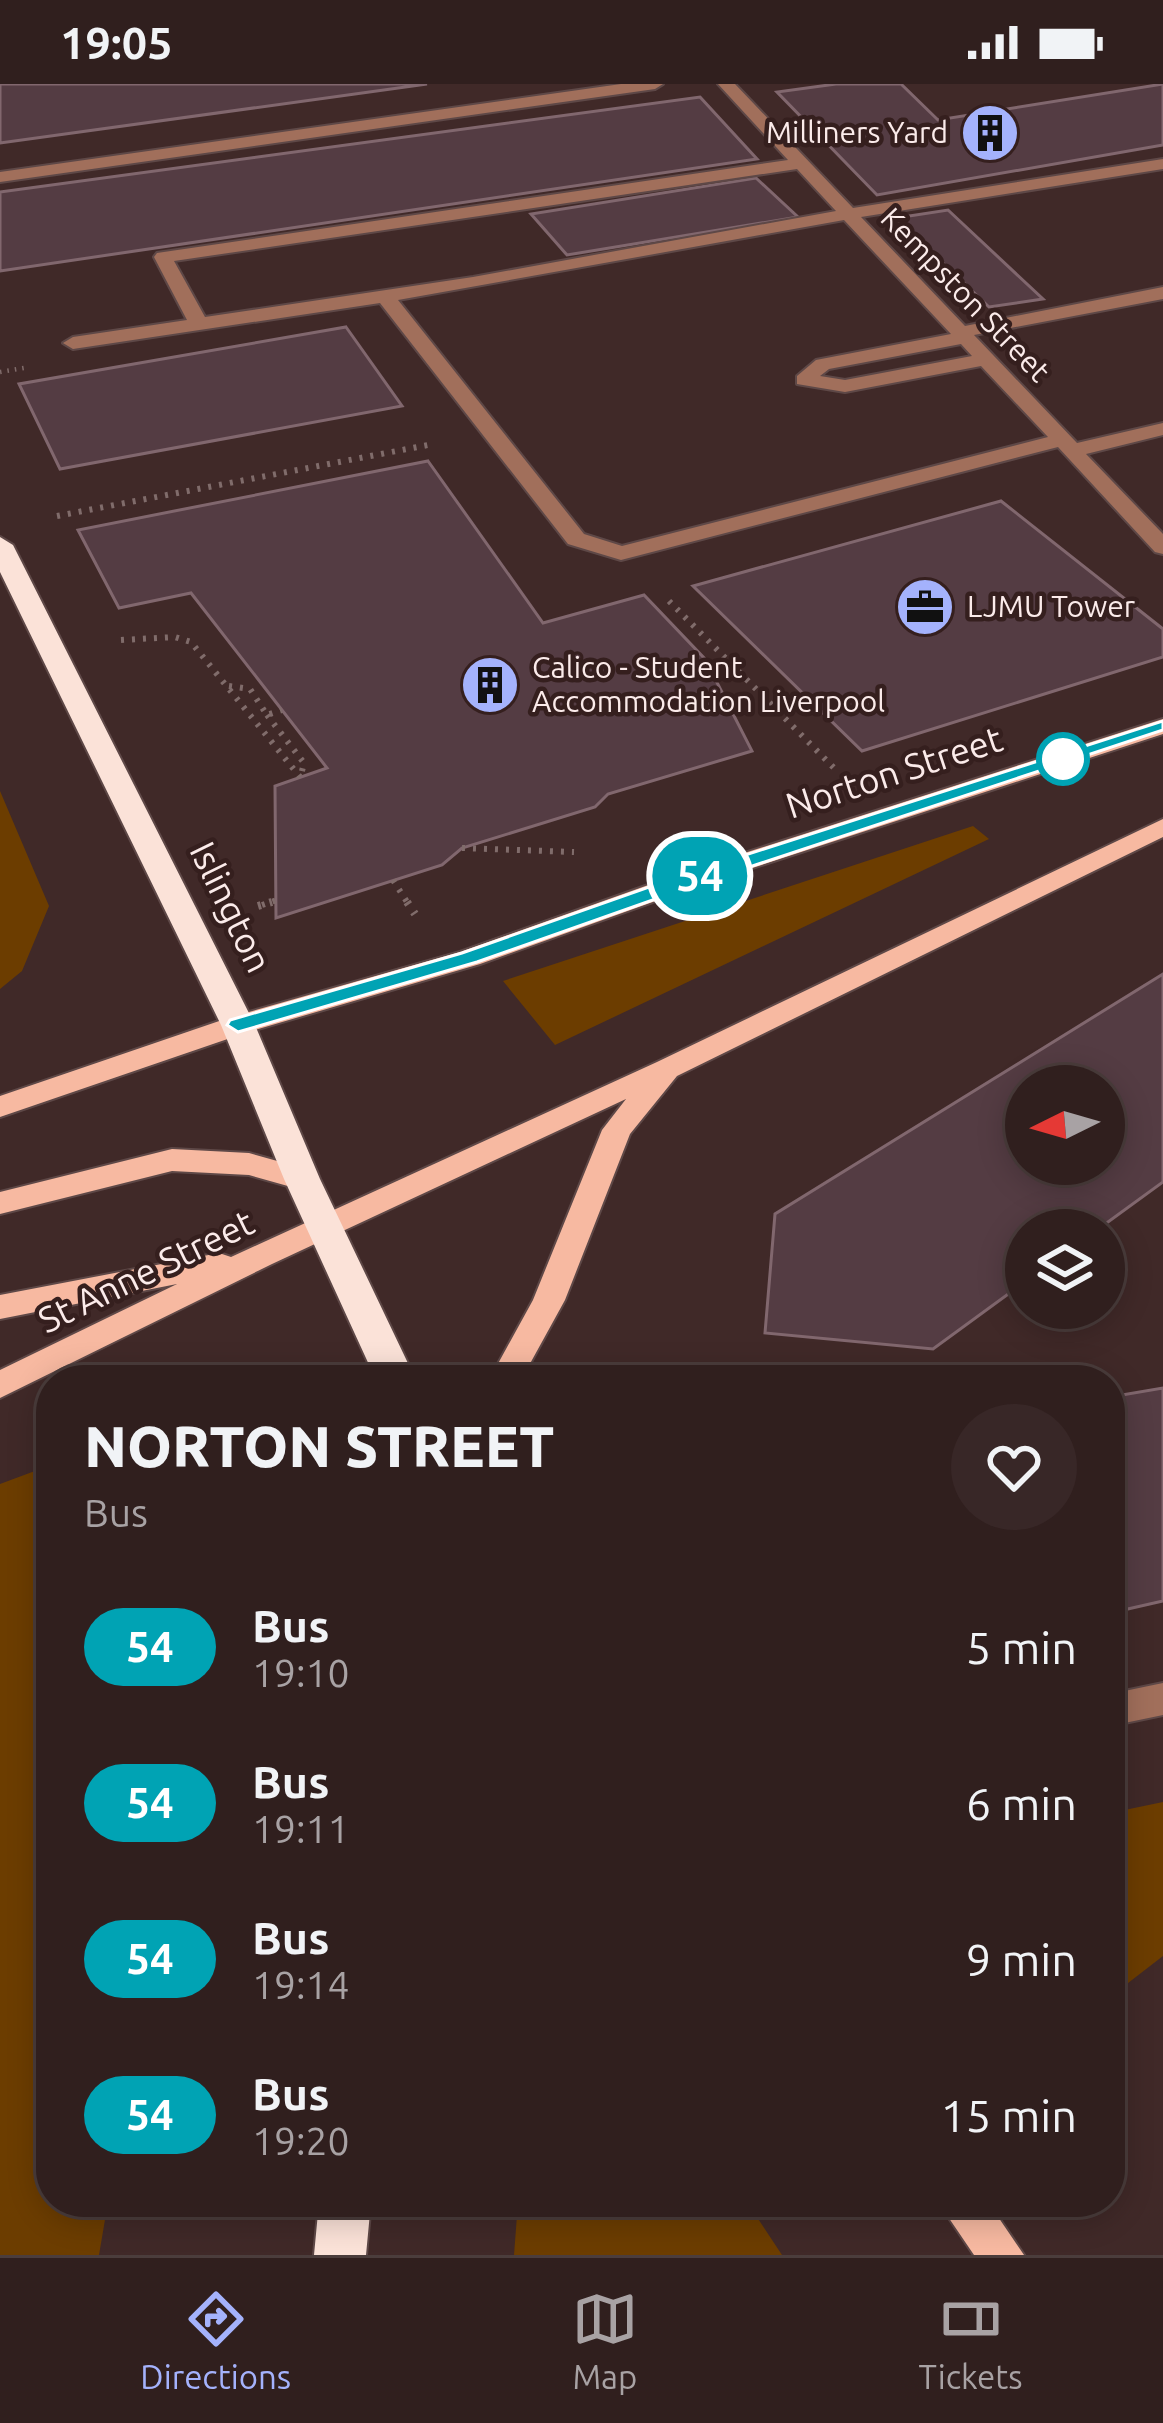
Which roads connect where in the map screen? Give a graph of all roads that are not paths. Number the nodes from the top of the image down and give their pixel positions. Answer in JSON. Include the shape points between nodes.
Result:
{"nodes":[{"id":1,"x":655,"y":84,"type":"edge"},
{"id":2,"x":726,"y":84,"type":"edge"},
{"id":3,"x":804,"y":163,"type":"junction"},
{"id":4,"x":1163,"y":164,"type":"edge"},
{"id":5,"x":0,"y":177,"type":"edge"},
{"id":6,"x":846,"y":214,"type":"junction"},
{"id":7,"x":1163,"y":293,"type":"edge"},
{"id":8,"x":384,"y":295,"type":"junction"},
{"id":9,"x":197,"y":321,"type":"junction"},
{"id":10,"x":964,"y":334,"type":"junction"},
{"id":11,"x":73,"y":343,"type":"dead end"},
{"id":12,"x":985,"y":359,"type":"junction"},
{"id":13,"x":1163,"y":429,"type":"edge"},
{"id":14,"x":1067,"y":446,"type":"junction"},
{"id":15,"x":1161,"y":542,"type":"edge"},
{"id":16,"x":0,"y":545,"type":"edge"},
{"id":17,"x":1163,"y":726,"type":"edge"},
{"id":18,"x":1163,"y":827,"type":"edge"},
{"id":19,"x":238,"y":1025,"type":"junction"},
{"id":20,"x":667,"y":1069,"type":"junction"},
{"id":21,"x":0,"y":1107,"type":"edge"},
{"id":22,"x":302,"y":1179,"type":"junction"},
{"id":23,"x":0,"y":1203,"type":"edge"},
{"id":24,"x":327,"y":1229,"type":"junction"},
{"id":25,"x":261,"y":1256,"type":"junction"},
{"id":26,"x":0,"y":1307,"type":"edge"},
{"id":27,"x":40,"y":1365,"type":"edge"},
{"id":28,"x":390,"y":1365,"type":"edge"},
{"id":29,"x":513,"y":1365,"type":"edge"},
{"id":30,"x":36,"y":1367,"type":"edge"},
{"id":31,"x":0,"y":1385,"type":"edge"},
{"id":32,"x":1163,"y":1699,"type":"edge"},
{"id":33,"x":1125,"y":1707,"type":"edge"},
{"id":34,"x":344,"y":2217,"type":"edge"},
{"id":35,"x":972,"y":2217,"type":"edge"},
{"id":36,"x":340,"y":2255,"type":"edge"},
{"id":37,"x":1002,"y":2255,"type":"edge"}],
"edges":[{"from":1,"to":5,"type":"street"},
{"from":2,"to":3,"type":"street","name":"Kempston Street"},
{"from":3,"to":6,"type":"street","name":"Kempston Street"},
{"from":3,"to":9,"type":"street","via":[[163,257]]},
{"from":4,"to":6,"type":"street"},
{"from":6,"to":8,"type":"street"},
{"from":6,"to":10,"type":"street","name":"Kempston Street"},
{"from":7,"to":10,"type":"street"},
{"from":8,"to":9,"type":"street"},
{"from":8,"to":14,"type":"street","via":[[576,539],[621,553]]},
{"from":9,"to":11,"type":"street"},
{"from":10,"to":12,"type":"street","name":"Kempston Street"},
{"from":10,"to":12,"type":"street","via":[[823,364],[804,380],[845,386]]},
{"from":12,"to":14,"type":"street","name":"Kempston Street"},
{"from":13,"to":14,"type":"street"},
{"from":14,"to":15,"type":"street","name":"Kempston Street"},
{"from":16,"to":19,"type":"highway","name":"Islington"},
{"from":17,"to":19,"type":"main road","name":"Norton Street","via":[[470,958]]},
{"from":18,"to":20,"type":"main road"},
{"from":19,"to":21,"type":"main road"},
{"from":19,"to":22,"type":"highway","name":"Islington"},
{"from":20,"to":24,"type":"main road"},
{"from":20,"to":29,"type":"main road","via":[[617,1130],[549,1300]]},
{"from":22,"to":23,"type":"main road","via":[[249,1164],[172,1160]]},
{"from":22,"to":24,"type":"highway","name":"Islington"},
{"from":24,"to":25,"type":"main road","name":"St Anne Street"},
{"from":24,"to":28,"type":"highway","name":"Islington"},
{"from":25,"to":26,"type":"main road"},
{"from":25,"to":27,"type":"main road","name":"St Anne Street"},
{"from":30,"to":31,"type":"main road","name":"St Anne Street"},
{"from":32,"to":33,"type":"street"},
{"from":34,"to":36,"type":"highway"},
{"from":35,"to":37,"type":"main road"}]}
